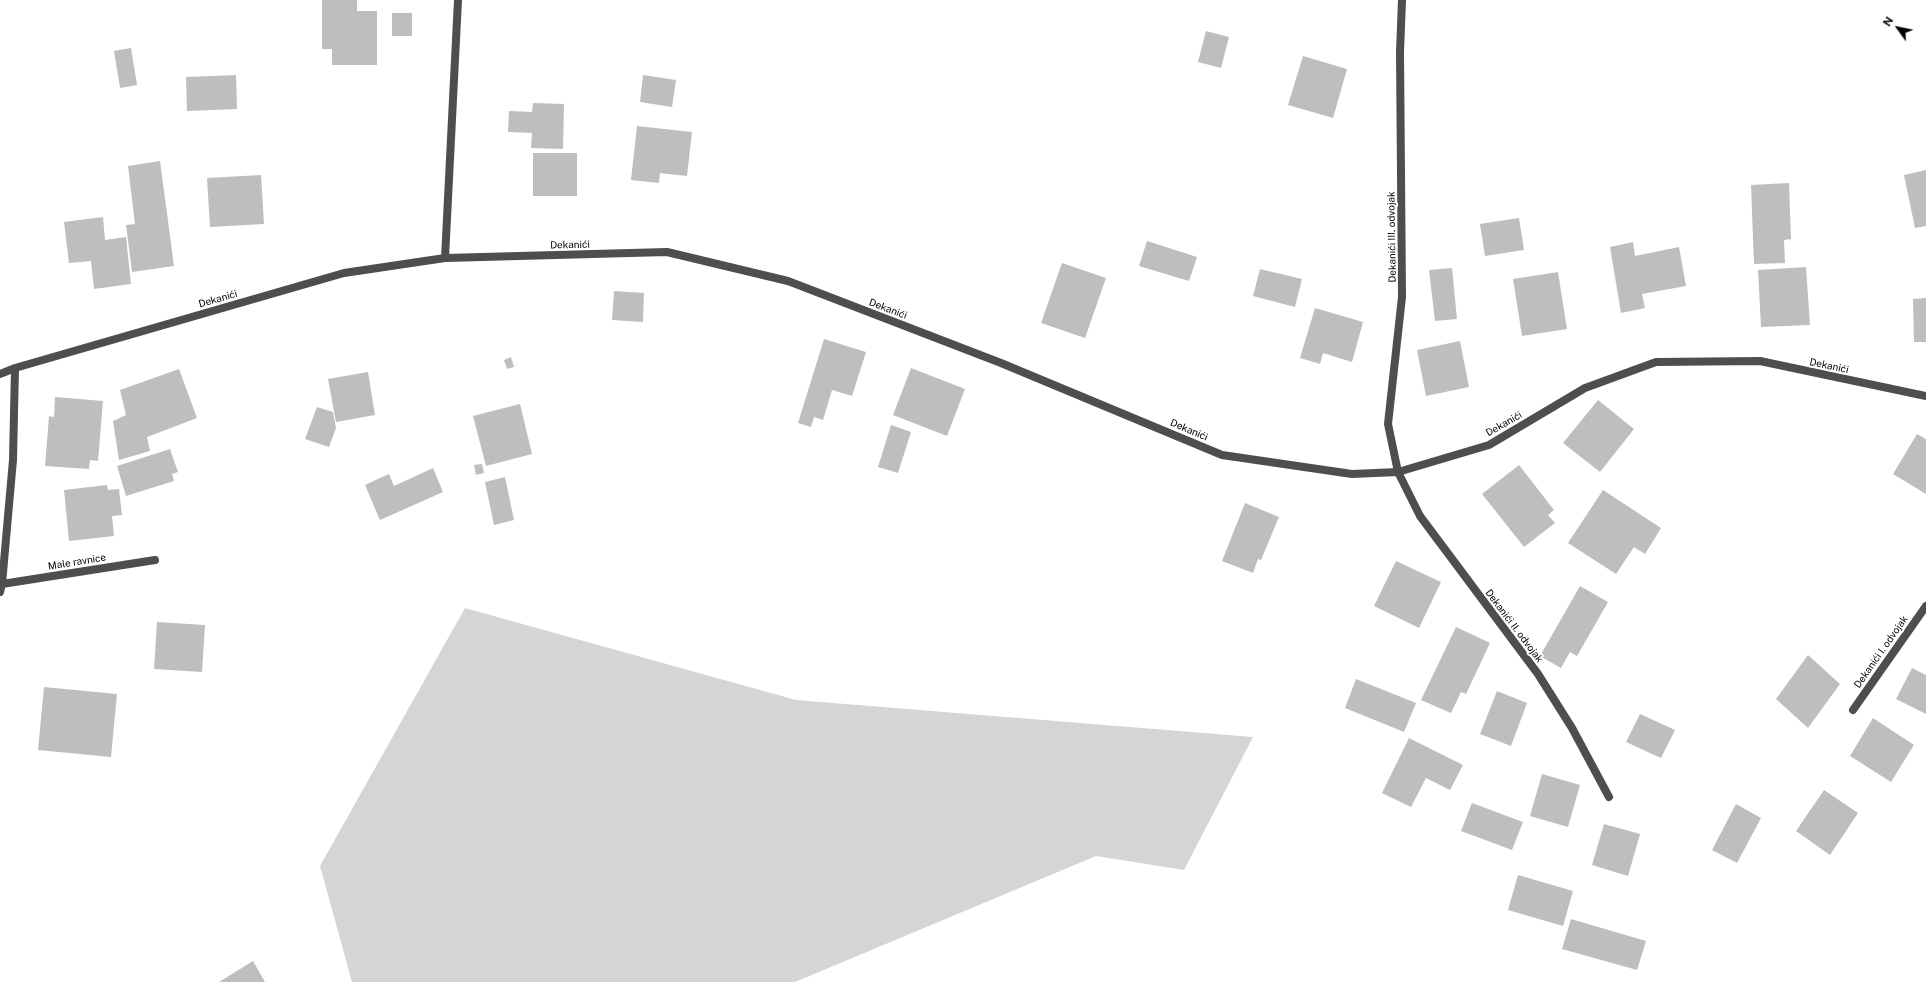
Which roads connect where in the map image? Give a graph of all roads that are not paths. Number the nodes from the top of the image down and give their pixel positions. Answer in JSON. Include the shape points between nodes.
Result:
{"nodes":[{"id":1,"x":458,"y":0,"type":"edge"},
{"id":2,"x":1402,"y":0,"type":"edge"},
{"id":3,"x":446,"y":258,"type":"junction"},
{"id":4,"x":15,"y":368,"type":"junction"},
{"id":5,"x":0,"y":374,"type":"edge"},
{"id":6,"x":1926,"y":396,"type":"edge"},
{"id":7,"x":1398,"y":472,"type":"junction"},
{"id":8,"x":155,"y":560,"type":"dead end"},
{"id":9,"x":2,"y":584,"type":"junction"},
{"id":10,"x":0,"y":592,"type":"edge"},
{"id":11,"x":1926,"y":606,"type":"edge"},
{"id":12,"x":1853,"y":710,"type":"dead end"},
{"id":13,"x":1609,"y":797,"type":"dead end"}],
"edges":[{"from":1,"to":3,"type":"street"},
{"from":2,"to":7,"type":"street","name":"Dekanići III. odvojak","via":[[1402,297],[1388,424]]},
{"from":3,"to":4,"type":"street","name":"Dekanići","via":[[344,273]]},
{"from":3,"to":7,"type":"street","name":"Dekanići","via":[[667,252],[788,281],[1002,363],[1222,455],[1352,474]]},
{"from":4,"to":5,"type":"street","name":"Dekanići"},
{"from":4,"to":9,"type":"street","via":[[13,460]]},
{"from":6,"to":7,"type":"street","name":"Dekanići","via":[[1760,362],[1656,362],[1585,388],[1489,445]]},
{"from":7,"to":13,"type":"street","name":"Dekanići II. odvojak","via":[[1420,516],[1538,674],[1572,728]]},
{"from":8,"to":9,"type":"street","name":"Male ravnice"},
{"from":9,"to":10,"type":"street"},
{"from":11,"to":12,"type":"street","name":"Dekanići I. odvojak"}]}
